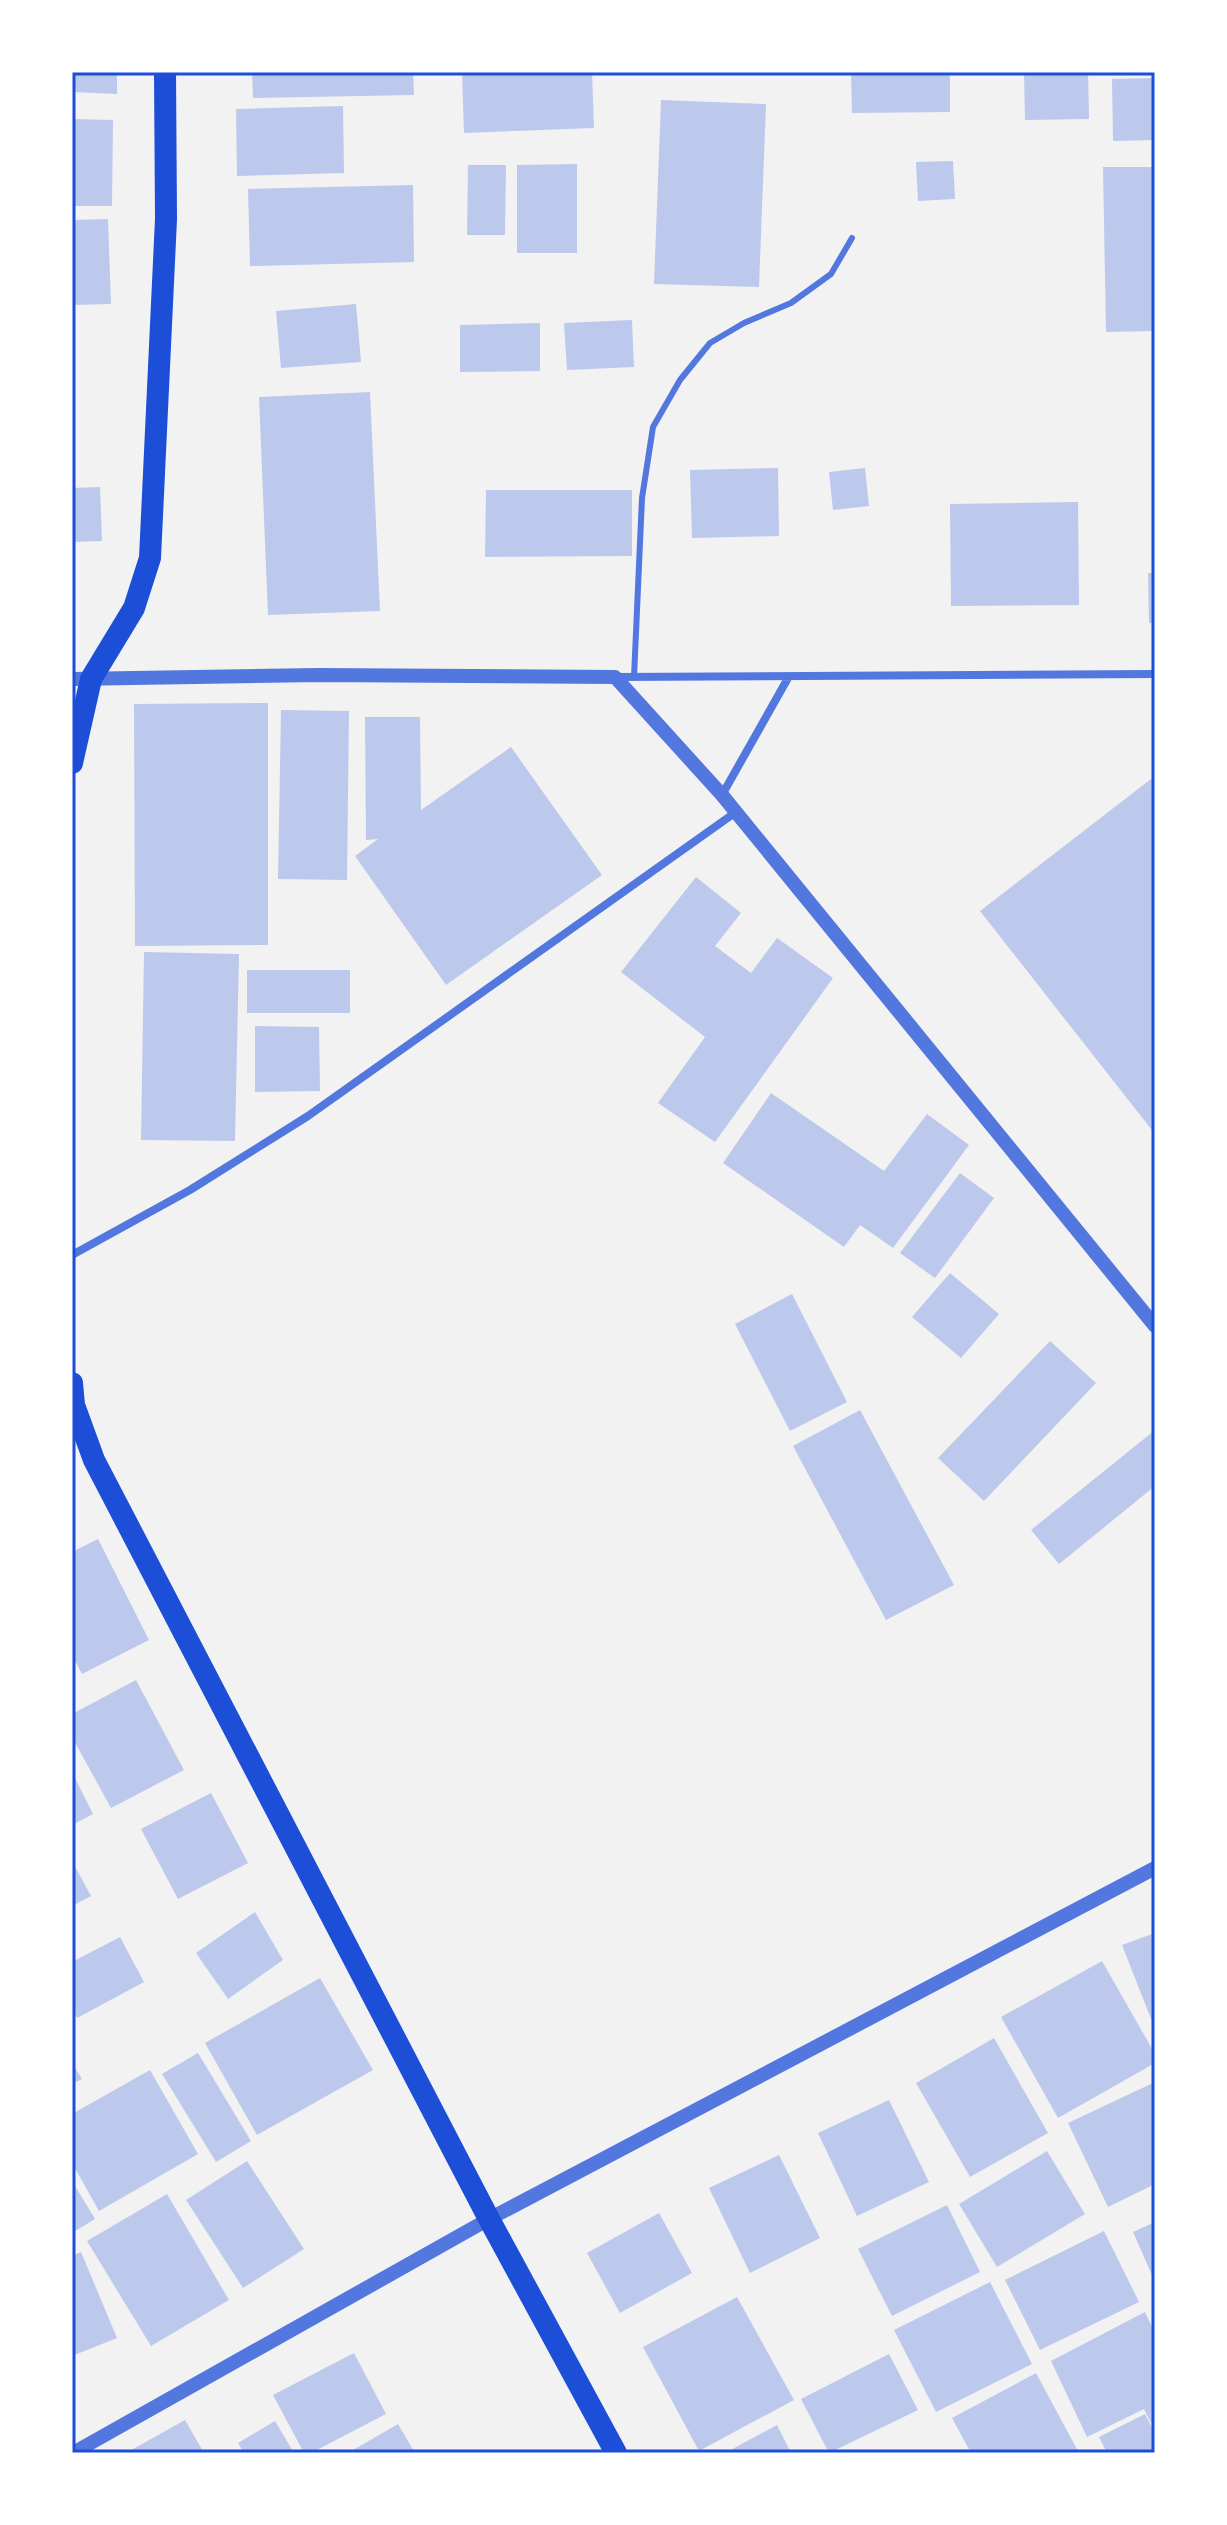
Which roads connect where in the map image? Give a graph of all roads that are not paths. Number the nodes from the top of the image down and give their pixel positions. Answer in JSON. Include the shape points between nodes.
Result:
{"nodes":[{"id":1,"x":165,"y":72,"type":"edge"},
{"id":2,"x":852,"y":238,"type":"dead end"},
{"id":3,"x":1155,"y":674,"type":"edge"},
{"id":4,"x":615,"y":677,"type":"junction"},
{"id":5,"x":634,"y":677,"type":"junction"},
{"id":6,"x":788,"y":678,"type":"junction"},
{"id":7,"x":82,"y":679,"type":"edge"},
{"id":8,"x":72,"y":763,"type":"edge"},
{"id":9,"x":722,"y":795,"type":"junction"},
{"id":10,"x":736,"y":812,"type":"junction"},
{"id":11,"x":72,"y":1255,"type":"edge"},
{"id":12,"x":1155,"y":1326,"type":"edge"},
{"id":13,"x":72,"y":1383,"type":"edge"},
{"id":14,"x":1155,"y":1868,"type":"edge"},
{"id":15,"x":489,"y":2219,"type":"junction"},
{"id":16,"x":73,"y":2453,"type":"edge"},
{"id":17,"x":616,"y":2453,"type":"edge"}],
"edges":[{"from":1,"to":7,"type":"highway","via":[[166,219],[150,558],[134,608]]},
{"from":2,"to":5,"type":"lane","via":[[831,274],[791,303],[710,343],[680,380],[653,427],[642,498]]},
{"from":3,"to":6,"type":"street"},
{"from":4,"to":5,"type":"street"},
{"from":4,"to":7,"type":"street"},
{"from":4,"to":9,"type":"street"},
{"from":5,"to":6,"type":"street"},
{"from":6,"to":9,"type":"street"},
{"from":7,"to":8,"type":"highway"},
{"from":9,"to":10,"type":"street"},
{"from":10,"to":11,"type":"street","via":[[308,1116]]},
{"from":10,"to":12,"type":"street"},
{"from":13,"to":15,"type":"highway","via":[[74,1405],[94,1460]]},
{"from":14,"to":15,"type":"street"},
{"from":15,"to":16,"type":"street"},
{"from":15,"to":17,"type":"highway"}]}
